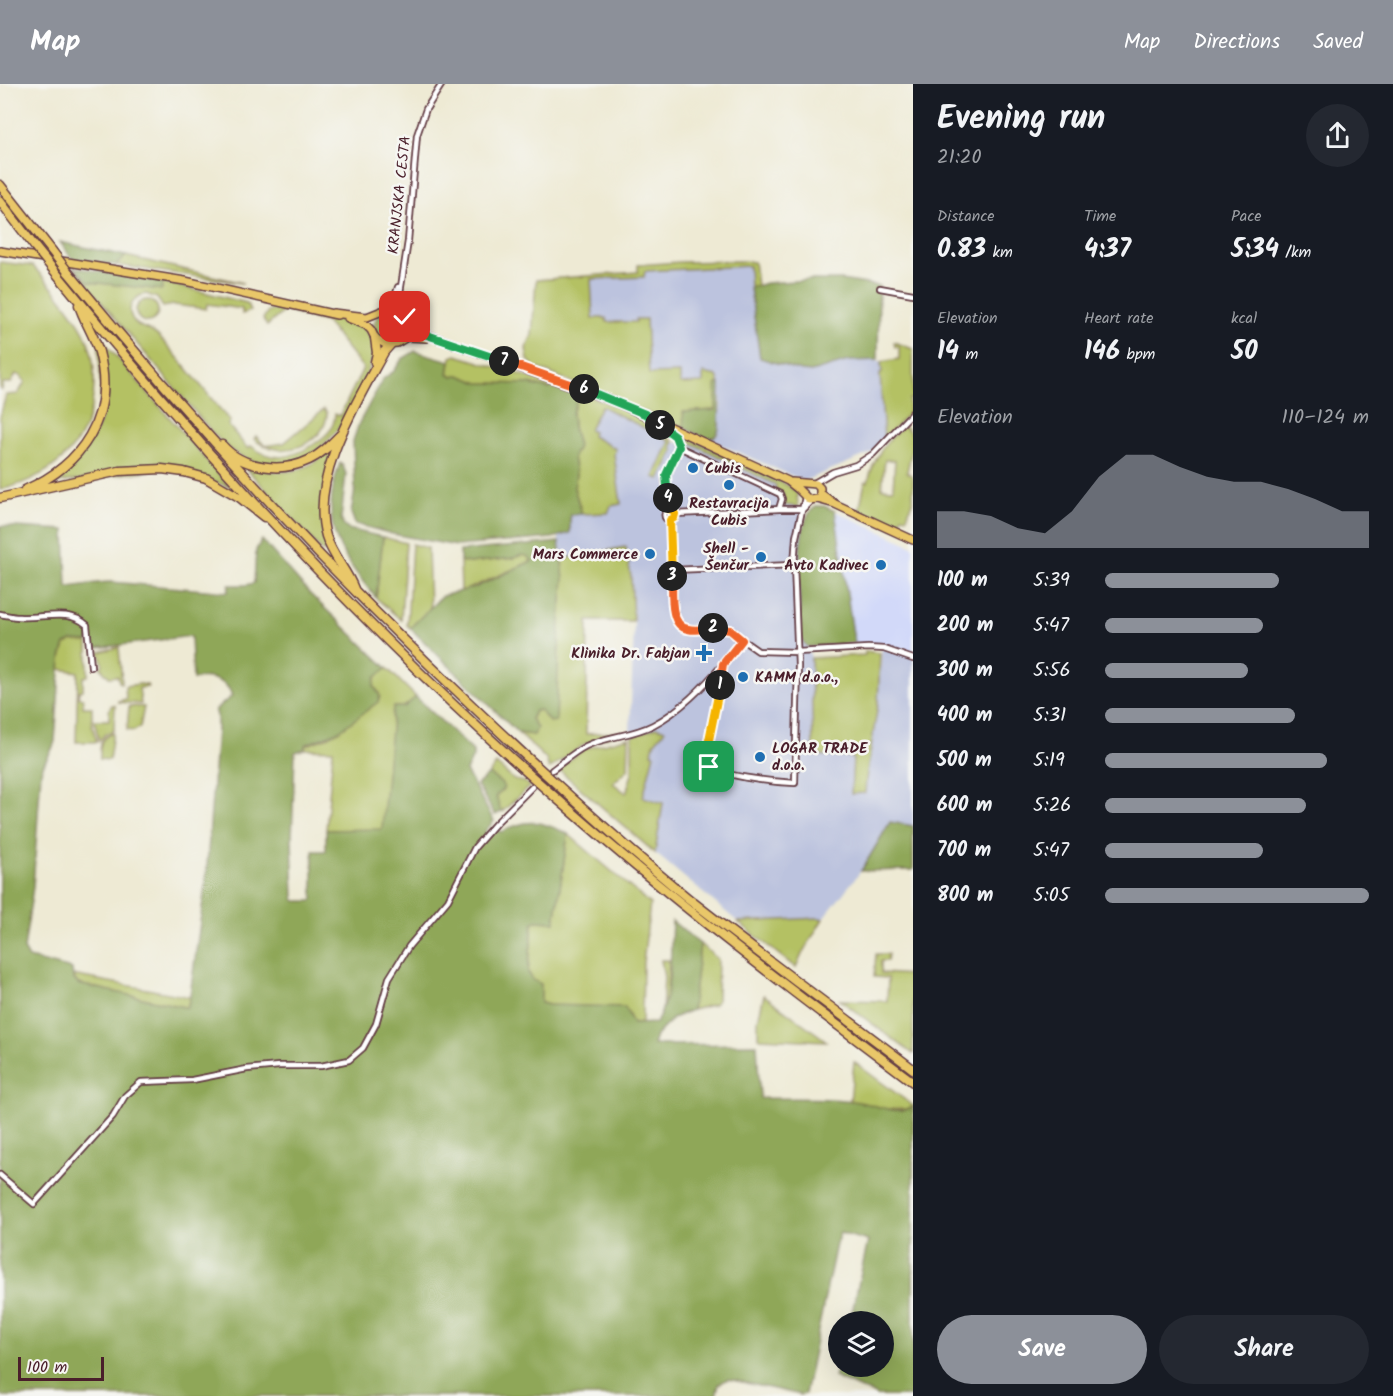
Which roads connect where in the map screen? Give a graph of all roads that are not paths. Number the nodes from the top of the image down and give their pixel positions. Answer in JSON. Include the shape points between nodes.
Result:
{"nodes":[{"id":1,"x":442,"y":84,"type":"edge"},
{"id":2,"x":0,"y":185,"type":"edge"},
{"id":3,"x":0,"y":201,"type":"edge"},
{"id":4,"x":0,"y":251,"type":"edge"},
{"id":5,"x":401,"y":279,"type":"junction"},
{"id":6,"x":880,"y":288,"type":"dead end"},
{"id":7,"x":913,"y":294,"type":"edge"},
{"id":8,"x":78,"y":300,"type":"junction"},
{"id":9,"x":387,"y":309,"type":"junction"},
{"id":10,"x":333,"y":313,"type":"junction"},
{"id":11,"x":377,"y":313,"type":"junction"},
{"id":12,"x":401,"y":313,"type":"junction"},
{"id":13,"x":407,"y":322,"type":"junction"},
{"id":14,"x":373,"y":334,"type":"junction"},
{"id":15,"x":402,"y":339,"type":"junction"},
{"id":16,"x":438,"y":340,"type":"junction"},
{"id":17,"x":391,"y":344,"type":"junction"},
{"id":18,"x":372,"y":374,"type":"junction"},
{"id":19,"x":913,"y":412,"type":"edge"},
{"id":20,"x":645,"y":414,"type":"junction"},
{"id":21,"x":203,"y":430,"type":"junction"},
{"id":22,"x":344,"y":430,"type":"junction"},
{"id":23,"x":679,"y":447,"type":"junction"},
{"id":24,"x":812,"y":492,"type":"junction"},
{"id":25,"x":10,"y":496,"type":"junction"},
{"id":26,"x":0,"y":498,"type":"edge"},
{"id":27,"x":669,"y":509,"type":"junction"},
{"id":28,"x":779,"y":509,"type":"junction"},
{"id":29,"x":803,"y":509,"type":"junction"},
{"id":30,"x":675,"y":514,"type":"junction"},
{"id":31,"x":670,"y":520,"type":"junction"},
{"id":32,"x":272,"y":521,"type":"junction"},
{"id":33,"x":913,"y":540,"type":"edge"},
{"id":34,"x":794,"y":565,"type":"junction"},
{"id":35,"x":672,"y":570,"type":"junction"},
{"id":36,"x":357,"y":595,"type":"junction"},
{"id":37,"x":0,"y":614,"type":"edge"},
{"id":38,"x":742,"y":640,"type":"junction"},
{"id":39,"x":797,"y":652,"type":"junction"},
{"id":40,"x":913,"y":659,"type":"edge"},
{"id":41,"x":723,"y":664,"type":"junction"},
{"id":42,"x":91,"y":667,"type":"dead end"},
{"id":43,"x":552,"y":770,"type":"dead end"},
{"id":44,"x":532,"y":787,"type":"dead end"},
{"id":45,"x":913,"y":1069,"type":"edge"},
{"id":46,"x":913,"y":1082,"type":"edge"},
{"id":47,"x":0,"y":1175,"type":"edge"}],
"edges":[{"from":1,"to":5,"type":"street","name":"KRANJSKA CESTA","via":[[431,100],[415,146]]},
{"from":2,"to":21,"type":"highway","bridge":true,"via":[[68,272]]},
{"from":3,"to":8,"type":"highway","bridge":true},
{"from":4,"to":10,"type":"main road","via":[[175,279]]},
{"from":5,"to":9,"type":"street"},
{"from":5,"to":12,"type":"street"},
{"from":6,"to":7,"type":"street"},
{"from":8,"to":25,"type":"highway","via":[[102,368],[96,422],[82,448],[66,466]]},
{"from":8,"to":32,"type":"highway"},
{"from":9,"to":11,"type":"main road"},
{"from":9,"to":12,"type":"main road"},
{"from":10,"to":11,"type":"main road","via":[[367,317]]},
{"from":10,"to":14,"type":"main road","via":[[359,322]]},
{"from":11,"to":14,"type":"main road"},
{"from":12,"to":13,"type":"main road"},
{"from":13,"to":15,"type":"main road"},
{"from":13,"to":16,"type":"main road"},
{"from":14,"to":17,"type":"main road"},
{"from":14,"to":18,"type":"highway","via":[[377,353]]},
{"from":15,"to":16,"type":"main road"},
{"from":15,"to":17,"type":"main road"},
{"from":16,"to":20,"type":"main road","via":[[579,387]]},
{"from":17,"to":18,"type":"highway"},
{"from":18,"to":22,"type":"highway"},
{"from":19,"to":24,"type":"street","via":[[873,454],[856,465],[833,472]]},
{"from":20,"to":23,"type":"street","via":[[672,433]]},
{"from":20,"to":24,"type":"main road"},
{"from":21,"to":22,"type":"highway","via":[[240,458],[268,468],[310,460]]},
{"from":21,"to":36,"type":"highway"},
{"from":22,"to":36,"type":"highway","via":[[326,481],[323,514],[329,545]]},
{"from":23,"to":27,"type":"street","via":[[665,480]]},
{"from":23,"to":28,"type":"street","via":[[780,494]]},
{"from":24,"to":29,"type":"street"},
{"from":24,"to":33,"type":"main road"},
{"from":25,"to":26,"type":"highway"},
{"from":25,"to":32,"type":"highway","via":[[119,471],[162,469],[206,478]]},
{"from":27,"to":30,"type":"street"},
{"from":27,"to":31,"type":"street","via":[[664,515]]},
{"from":28,"to":29,"type":"street"},
{"from":28,"to":30,"type":"street"},
{"from":29,"to":34,"type":"street"},
{"from":30,"to":31,"type":"street"},
{"from":31,"to":35,"type":"street"},
{"from":32,"to":46,"type":"highway","via":[[430,681],[583,822],[773,977]]},
{"from":34,"to":35,"type":"street"},
{"from":34,"to":39,"type":"street"},
{"from":35,"to":38,"type":"street","via":[[677,622],[690,630],[724,628]]},
{"from":36,"to":45,"type":"highway","via":[[531,761],[688,898]]},
{"from":37,"to":42,"type":"street","via":[[80,619],[87,625]]},
{"from":38,"to":39,"type":"street","via":[[758,651]]},
{"from":38,"to":41,"type":"street"},
{"from":39,"to":40,"type":"street","via":[[868,648]]},
{"from":39,"to":41,"type":"street","via":[[795,783],[723,772],[705,762]]},
{"from":41,"to":43,"type":"street","via":[[663,719],[629,734],[588,745]]},
{"from":44,"to":47,"type":"street","via":[[475,847],[448,900],[409,946],[389,978],[376,1024],[363,1048],[349,1060],[321,1066],[247,1069],[192,1080],[141,1082],[34,1204]]}]}
